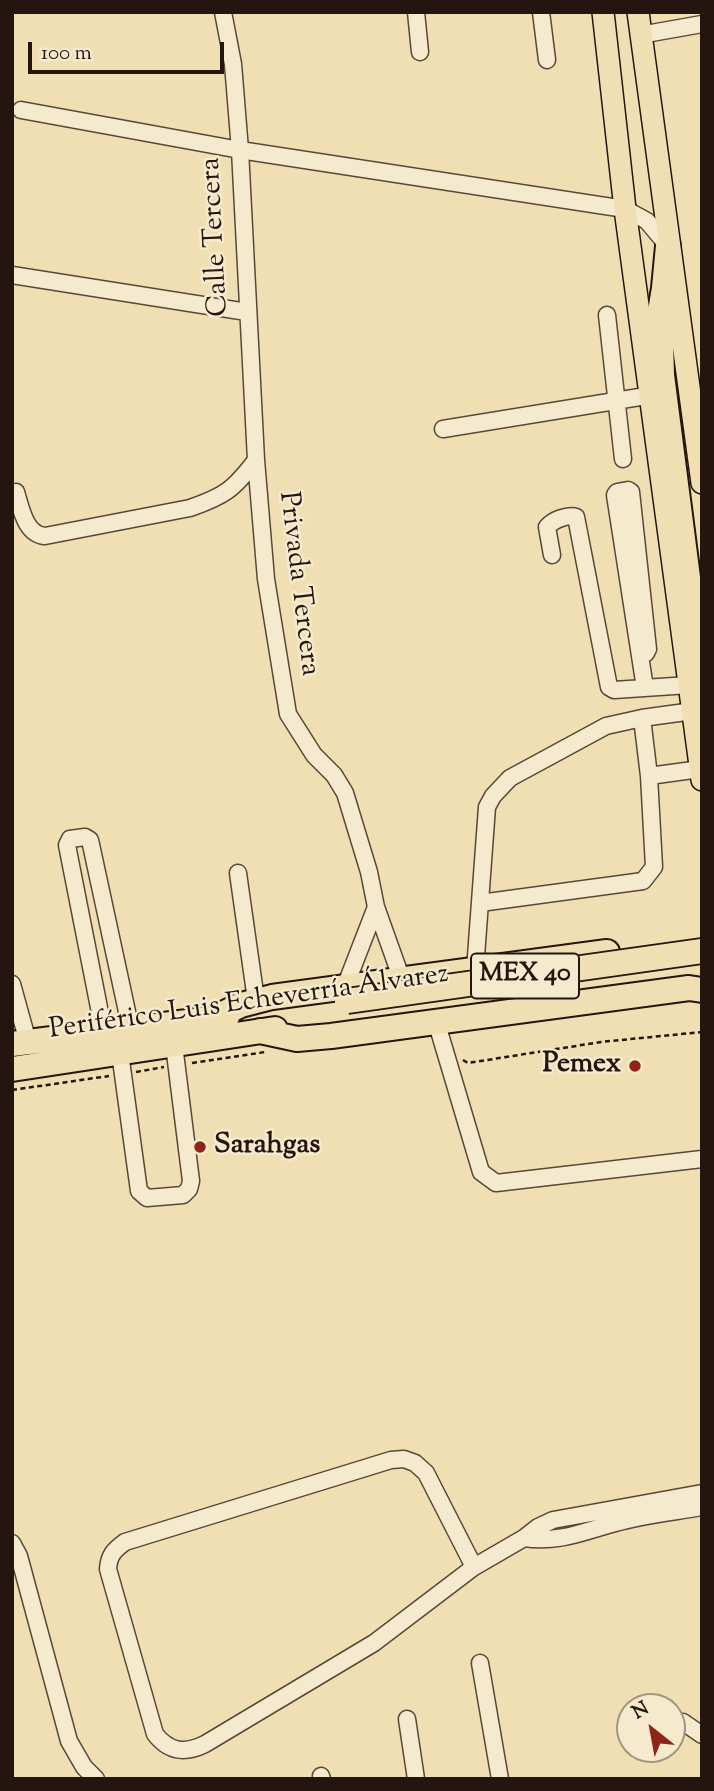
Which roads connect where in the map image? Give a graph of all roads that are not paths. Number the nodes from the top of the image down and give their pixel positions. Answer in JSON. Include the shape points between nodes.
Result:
{"nodes":[{"id":1,"x":223,"y":12,"type":"edge"},
{"id":2,"x":415,"y":12,"type":"edge"},
{"id":3,"x":541,"y":12,"type":"edge"},
{"id":4,"x":603,"y":12,"type":"edge"},
{"id":5,"x":638,"y":12,"type":"edge"},
{"id":6,"x":702,"y":24,"type":"edge"},
{"id":7,"x":640,"y":35,"type":"junction"},
{"id":8,"x":420,"y":52,"type":"dead end"},
{"id":9,"x":547,"y":60,"type":"dead end"},
{"id":10,"x":21,"y":110,"type":"dead end"},
{"id":11,"x":240,"y":150,"type":"junction"},
{"id":12,"x":625,"y":209,"type":"junction"},
{"id":13,"x":668,"y":246,"type":"junction"},
{"id":14,"x":12,"y":275,"type":"edge"},
{"id":15,"x":664,"y":288,"type":"junction"},
{"id":16,"x":247,"y":312,"type":"junction"},
{"id":17,"x":607,"y":315,"type":"dead end"},
{"id":18,"x":652,"y":395,"type":"junction"},
{"id":19,"x":616,"y":401,"type":"junction"},
{"id":20,"x":443,"y":429,"type":"dead end"},
{"id":21,"x":623,"y":459,"type":"dead end"},
{"id":22,"x":256,"y":460,"type":"junction"},
{"id":23,"x":702,"y":483,"type":"edge"},
{"id":24,"x":16,"y":492,"type":"dead end"},
{"id":25,"x":552,"y":555,"type":"dead end"},
{"id":26,"x":702,"y":563,"type":"edge"},
{"id":27,"x":640,"y":656,"type":"junction"},
{"id":28,"x":696,"y":686,"type":"edge"},
{"id":29,"x":645,"y":688,"type":"junction"},
{"id":30,"x":693,"y":711,"type":"junction"},
{"id":31,"x":642,"y":718,"type":"junction"},
{"id":32,"x":701,"y":775,"type":"edge"},
{"id":33,"x":649,"y":776,"type":"junction"},
{"id":34,"x":238,"y":873,"type":"dead end"},
{"id":35,"x":480,"y":903,"type":"junction"},
{"id":36,"x":376,"y":907,"type":"junction"},
{"id":37,"x":702,"y":941,"type":"edge"},
{"id":38,"x":673,"y":943,"type":"junction"},
{"id":39,"x":702,"y":951,"type":"edge"},
{"id":40,"x":475,"y":970,"type":"junction"},
{"id":41,"x":402,"y":980,"type":"junction"},
{"id":42,"x":699,"y":981,"type":"edge"},
{"id":43,"x":12,"y":984,"type":"edge"},
{"id":44,"x":256,"y":1000,"type":"junction"},
{"id":45,"x":347,"y":1002,"type":"junction"},
{"id":46,"x":212,"y":1019,"type":"junction"},
{"id":47,"x":436,"y":1021,"type":"junction"},
{"id":48,"x":131,"y":1030,"type":"junction"},
{"id":49,"x":104,"y":1033,"type":"junction"},
{"id":50,"x":264,"y":1041,"type":"junction"},
{"id":51,"x":20,"y":1043,"type":"edge"},
{"id":52,"x":175,"y":1055,"type":"junction"},
{"id":53,"x":121,"y":1063,"type":"junction"},
{"id":54,"x":12,"y":1069,"type":"edge"},
{"id":55,"x":702,"y":1159,"type":"edge"},
{"id":56,"x":702,"y":1493,"type":"edge"},
{"id":57,"x":664,"y":1506,"type":"junction"},
{"id":58,"x":702,"y":1507,"type":"edge"},
{"id":59,"x":12,"y":1543,"type":"edge"},
{"id":60,"x":474,"y":1567,"type":"junction"},
{"id":61,"x":481,"y":1663,"type":"dead end"},
{"id":62,"x":407,"y":1719,"type":"dead end"},
{"id":63,"x":686,"y":1724,"type":"edge"},
{"id":64,"x":702,"y":1735,"type":"edge"},
{"id":65,"x":96,"y":1779,"type":"edge"},
{"id":66,"x":416,"y":1779,"type":"edge"},
{"id":67,"x":500,"y":1779,"type":"edge"}],
"edges":[{"from":1,"to":11,"type":"street","name":"Calle Tercera","via":[[233,64]]},
{"from":2,"to":8,"type":"street"},
{"from":3,"to":9,"type":"street"},
{"from":4,"to":12,"type":"main road"},
{"from":5,"to":7,"type":"main road"},
{"from":6,"to":7,"type":"street"},
{"from":7,"to":13,"type":"main road"},
{"from":10,"to":11,"type":"street"},
{"from":11,"to":12,"type":"street"},
{"from":11,"to":16,"type":"street","name":"Calle Tercera"},
{"from":12,"to":13,"type":"street","via":[[647,221]]},
{"from":12,"to":18,"type":"main road"},
{"from":13,"to":15,"type":"highway"},
{"from":13,"to":23,"type":"main road"},
{"from":14,"to":16,"type":"street"},
{"from":15,"to":26,"type":"highway"},
{"from":15,"to":28,"type":"highway","via":[[662,374]]},
{"from":16,"to":22,"type":"street","name":"Calle Tercera"},
{"from":17,"to":19,"type":"street"},
{"from":18,"to":19,"type":"street"},
{"from":18,"to":28,"type":"main road"},
{"from":19,"to":20,"type":"street"},
{"from":19,"to":21,"type":"street"},
{"from":22,"to":24,"type":"street","via":[[238,484],[190,508],[45,536],[32,531]]},
{"from":22,"to":36,"type":"street","name":"Privada Tercera","via":[[266,579],[288,713],[345,793]]},
{"from":25,"to":29,"type":"street","via":[[547,527],[576,517],[607,684],[614,690]]},
{"from":27,"to":27,"type":"street","via":[[615,495],[628,490],[648,649]]},
{"from":27,"to":29,"type":"street"},
{"from":28,"to":29,"type":"street"},
{"from":28,"to":30,"type":"main road"},
{"from":30,"to":31,"type":"street"},
{"from":30,"to":32,"type":"main road"},
{"from":31,"to":33,"type":"street"},
{"from":31,"to":35,"type":"street","via":[[594,732],[500,786],[487,807]]},
{"from":32,"to":33,"type":"street"},
{"from":33,"to":35,"type":"street","via":[[654,867],[643,881]]},
{"from":34,"to":44,"type":"street"},
{"from":35,"to":40,"type":"street"},
{"from":36,"to":41,"type":"street"},
{"from":36,"to":45,"type":"street"},
{"from":37,"to":38,"type":"highway"},
{"from":38,"to":40,"type":"highway"},
{"from":38,"to":42,"type":"highway","via":[[690,957],[693,978]]},
{"from":39,"to":45,"type":"highway","name":"Periférico Luis Echeverría Álvarez","number":"MEX 40","bridge":true},
{"from":40,"to":41,"type":"highway"},
{"from":41,"to":45,"type":"highway"},
{"from":42,"to":45,"type":"highway","name":"Periférico Luis Echeverría Álvarez","number":"MEX 40"},
{"from":42,"to":47,"type":"highway"},
{"from":43,"to":51,"type":"street"},
{"from":44,"to":45,"type":"highway"},
{"from":44,"to":46,"type":"highway"},
{"from":45,"to":46,"type":"highway","name":"Periférico Luis Echeverría Álvarez","number":"MEX 40"},
{"from":45,"to":50,"type":"highway","name":"Periférico Luis Echeverría Álvarez","number":"MEX 40"},
{"from":46,"to":48,"type":"highway","name":"Periférico Luis Echeverría Álvarez","number":"MEX 40"},
{"from":47,"to":50,"type":"highway"},
{"from":47,"to":55,"type":"street","via":[[481,1172],[490,1181]]},
{"from":48,"to":49,"type":"highway","name":"Periférico Luis Echeverría Álvarez","number":"MEX 40"},
{"from":48,"to":49,"type":"street","via":[[90,840],[70,839],[67,845]]},
{"from":49,"to":51,"type":"highway","name":"Periférico Luis Echeverría Álvarez","number":"MEX 40"},
{"from":50,"to":52,"type":"highway","name":"Periférico Luis Echeverría Álvarez","number":"MEX 40"},
{"from":52,"to":53,"type":"highway","name":"Periférico Luis Echeverría Álvarez","number":"MEX 40"},
{"from":52,"to":53,"type":"street","via":[[191,1181],[183,1195],[147,1198],[139,1191]]},
{"from":53,"to":54,"type":"highway","name":"Periférico Luis Echeverría Álvarez","number":"MEX 40"},
{"from":56,"to":57,"type":"street"},
{"from":57,"to":58,"type":"street"},
{"from":57,"to":60,"type":"street","via":[[564,1538],[524,1538]]},
{"from":59,"to":65,"type":"street","via":[[69,1741]]},
{"from":60,"to":60,"type":"street","via":[[374,1643],[205,1744],[180,1751],[164,1746],[155,1734],[108,1559],[125,1542],[404,1459],[426,1474]]},
{"from":61,"to":67,"type":"street"},
{"from":62,"to":66,"type":"street"},
{"from":63,"to":64,"type":"street"}]}
